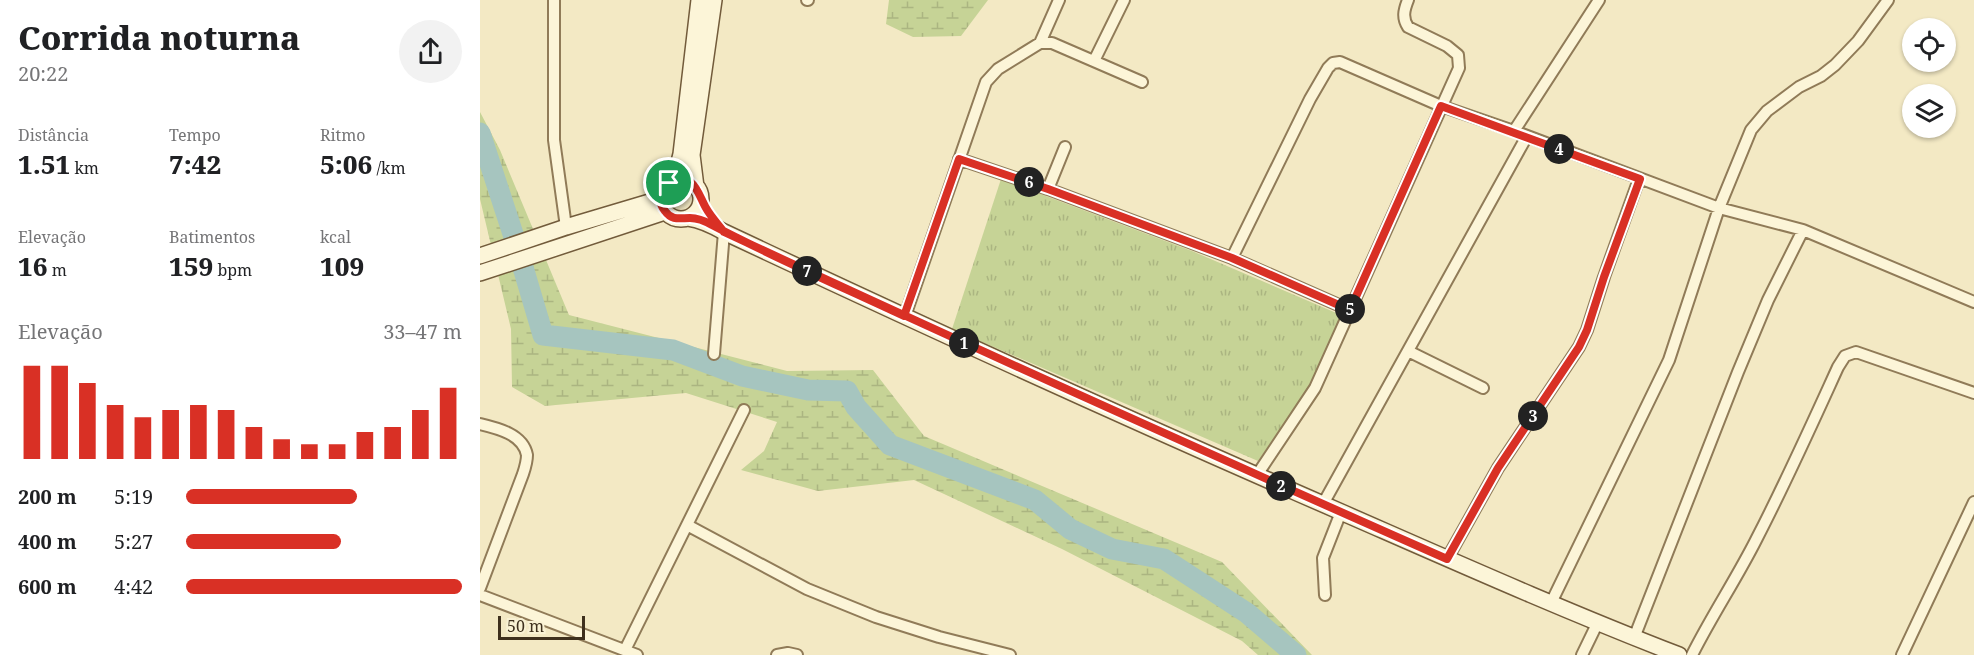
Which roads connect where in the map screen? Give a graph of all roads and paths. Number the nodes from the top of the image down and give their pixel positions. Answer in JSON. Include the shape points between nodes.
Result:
{"nodes":[{"id":1,"x":554,"y":0,"type":"edge"},
{"id":2,"x":699,"y":0,"type":"edge"},
{"id":3,"x":714,"y":0,"type":"edge"},
{"id":4,"x":1059,"y":0,"type":"edge"},
{"id":5,"x":1124,"y":0,"type":"edge"},
{"id":6,"x":1408,"y":0,"type":"edge"},
{"id":7,"x":1599,"y":0,"type":"edge"},
{"id":8,"x":1888,"y":0,"type":"edge"},
{"id":9,"x":1040,"y":43,"type":"junction"},
{"id":10,"x":1094,"y":61,"type":"junction"},
{"id":11,"x":1142,"y":82,"type":"dead end"},
{"id":12,"x":1441,"y":106,"type":"junction"},
{"id":13,"x":1514,"y":131,"type":"junction"},
{"id":14,"x":1527,"y":136,"type":"junction"},
{"id":15,"x":1065,"y":147,"type":"dead end"},
{"id":16,"x":959,"y":159,"type":"junction"},
{"id":17,"x":1640,"y":179,"type":"junction"},
{"id":18,"x":669,"y":183,"type":"junction"},
{"id":19,"x":1048,"y":189,"type":"junction"},
{"id":20,"x":699,"y":193,"type":"junction"},
{"id":21,"x":663,"y":205,"type":"junction"},
{"id":22,"x":1719,"y":208,"type":"junction"},
{"id":23,"x":688,"y":218,"type":"junction"},
{"id":24,"x":566,"y":227,"type":"junction"},
{"id":25,"x":1803,"y":230,"type":"junction"},
{"id":26,"x":724,"y":232,"type":"junction"},
{"id":27,"x":480,"y":256,"type":"edge"},
{"id":28,"x":1232,"y":258,"type":"junction"},
{"id":29,"x":480,"y":273,"type":"edge"},
{"id":30,"x":1974,"y":302,"type":"edge"},
{"id":31,"x":1350,"y":310,"type":"junction"},
{"id":32,"x":904,"y":316,"type":"junction"},
{"id":33,"x":1408,"y":351,"type":"junction"},
{"id":34,"x":714,"y":354,"type":"dead end"},
{"id":35,"x":1483,"y":387,"type":"dead end"},
{"id":36,"x":1974,"y":393,"type":"edge"},
{"id":37,"x":744,"y":410,"type":"dead end"},
{"id":38,"x":480,"y":424,"type":"edge"},
{"id":39,"x":1257,"y":476,"type":"junction"},
{"id":40,"x":1974,"y":502,"type":"edge"},
{"id":41,"x":1323,"y":504,"type":"junction"},
{"id":42,"x":1341,"y":512,"type":"junction"},
{"id":43,"x":687,"y":525,"type":"junction"},
{"id":44,"x":1447,"y":559,"type":"junction"},
{"id":45,"x":480,"y":588,"type":"edge"},
{"id":46,"x":480,"y":595,"type":"edge"},
{"id":47,"x":1325,"y":595,"type":"dead end"},
{"id":48,"x":1551,"y":603,"type":"junction"},
{"id":49,"x":1598,"y":622,"type":"junction"},
{"id":50,"x":1634,"y":638,"type":"junction"},
{"id":51,"x":624,"y":650,"type":"junction"},
{"id":52,"x":968,"y":650,"type":"edge"},
{"id":53,"x":637,"y":655,"type":"edge"},
{"id":54,"x":777,"y":655,"type":"edge"},
{"id":55,"x":797,"y":655,"type":"edge"},
{"id":56,"x":1010,"y":655,"type":"edge"},
{"id":57,"x":1582,"y":655,"type":"edge"},
{"id":58,"x":1679,"y":655,"type":"edge"},
{"id":59,"x":1692,"y":655,"type":"edge"},
{"id":60,"x":1902,"y":655,"type":"edge"}],
"edges":[{"from":1,"to":24,"type":"street","via":[[554,140]]},
{"from":2,"to":18,"type":"street","via":[[681,154]]},
{"from":3,"to":20,"type":"street","via":[[692,155]]},
{"from":4,"to":9,"type":"street"},
{"from":5,"to":10,"type":"street"},
{"from":6,"to":12,"type":"street","via":[[1404,21],[1408,27],[1458,55],[1459,68]]},
{"from":7,"to":13,"type":"street"},
{"from":8,"to":22,"type":"street","via":[[1835,65],[1767,111],[1752,130]]},
{"from":9,"to":10,"type":"street","via":[[1052,43]]},
{"from":9,"to":16,"type":"street","via":[[998,69],[986,82]]},
{"from":10,"to":11,"type":"street"},
{"from":12,"to":13,"type":"street"},
{"from":12,"to":28,"type":"street","via":[[1340,62],[1333,63],[1310,99]]},
{"from":12,"to":31,"type":"street"},
{"from":13,"to":14,"type":"street"},
{"from":14,"to":17,"type":"street"},
{"from":14,"to":33,"type":"street"},
{"from":15,"to":19,"type":"street"},
{"from":16,"to":19,"type":"street"},
{"from":16,"to":32,"type":"street"},
{"from":17,"to":22,"type":"street"},
{"from":17,"to":44,"type":"street","via":[[1579,347],[1498,468]]},
{"from":18,"to":20,"type":"street","via":[[681,179],[692,183]]},
{"from":18,"to":21,"type":"street"},
{"from":19,"to":28,"type":"street"},
{"from":20,"to":23,"type":"street","via":[[698,210]]},
{"from":20,"to":26,"type":"street"},
{"from":21,"to":23,"type":"street","via":[[676,219]]},
{"from":21,"to":24,"type":"street"},
{"from":21,"to":29,"type":"street"},
{"from":22,"to":25,"type":"street"},
{"from":22,"to":48,"type":"street","via":[[1669,360]]},
{"from":23,"to":26,"type":"street","via":[[702,220]]},
{"from":24,"to":27,"type":"street"},
{"from":25,"to":30,"type":"street"},
{"from":25,"to":50,"type":"street","via":[[1746,351]]},
{"from":26,"to":32,"type":"street"},
{"from":26,"to":34,"type":"street"},
{"from":28,"to":31,"type":"street"},
{"from":31,"to":39,"type":"street","via":[[1315,388]]},
{"from":32,"to":39,"type":"street"},
{"from":33,"to":35,"type":"street"},
{"from":33,"to":41,"type":"street"},
{"from":36,"to":59,"type":"street","via":[[1856,352],[1845,356],[1756,540]]},
{"from":37,"to":43,"type":"street"},
{"from":38,"to":45,"type":"street","via":[[502,429],[520,442],[527,456],[524,474]]},
{"from":39,"to":41,"type":"street"},
{"from":40,"to":60,"type":"street"},
{"from":41,"to":42,"type":"street"},
{"from":42,"to":44,"type":"street"},
{"from":42,"to":47,"type":"street","via":[[1323,558]]},
{"from":43,"to":51,"type":"street"},
{"from":43,"to":52,"type":"street","via":[[807,589]]},
{"from":44,"to":48,"type":"street"},
{"from":46,"to":51,"type":"street"},
{"from":48,"to":49,"type":"street"},
{"from":49,"to":50,"type":"street"},
{"from":49,"to":57,"type":"street"},
{"from":50,"to":58,"type":"street"},
{"from":51,"to":53,"type":"street"},
{"from":52,"to":56,"type":"street"},
{"from":54,"to":55,"type":"street"}]}
